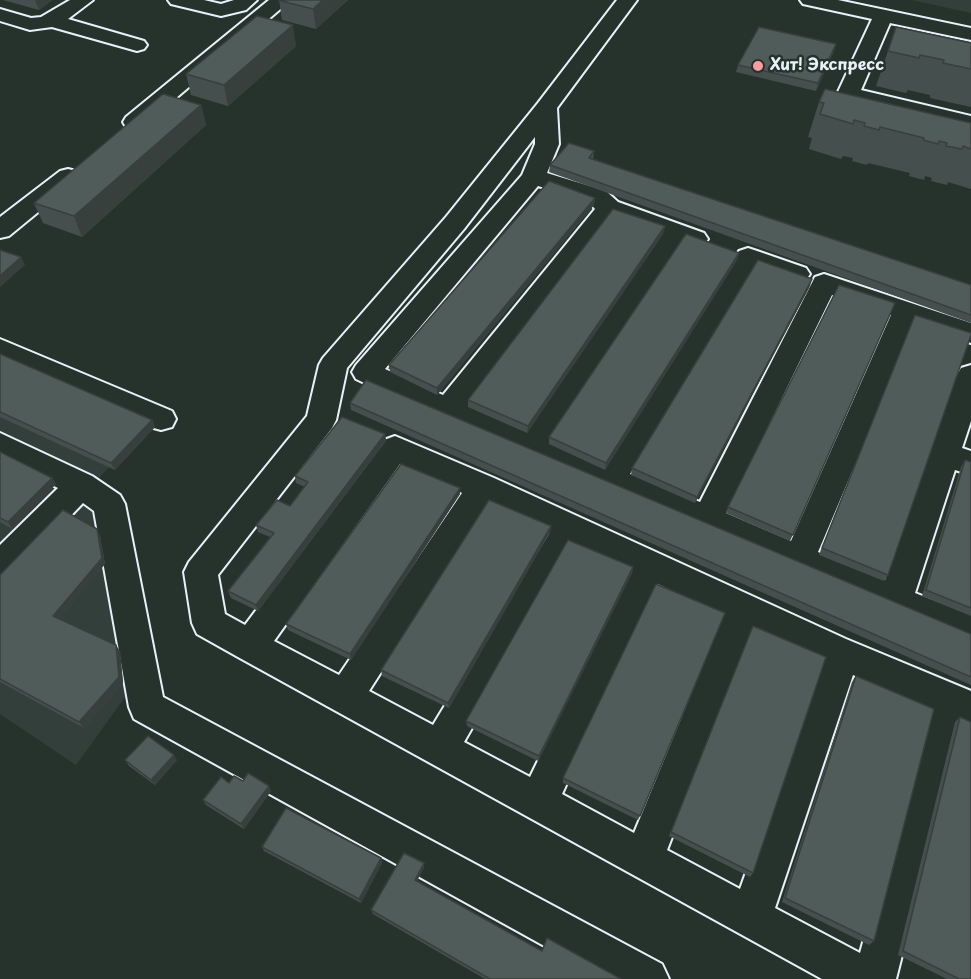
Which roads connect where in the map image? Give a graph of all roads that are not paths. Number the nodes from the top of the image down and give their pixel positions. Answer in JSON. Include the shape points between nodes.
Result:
{"nodes":[{"id":1,"x":82,"y":0,"type":"edge"},
{"id":2,"x":178,"y":0,"type":"edge"},
{"id":3,"x":247,"y":0,"type":"edge"},
{"id":4,"x":281,"y":0,"type":"edge"},
{"id":5,"x":627,"y":0,"type":"edge"},
{"id":6,"x":810,"y":0,"type":"edge"},
{"id":7,"x":837,"y":3,"type":"edge"},
{"id":8,"x":0,"y":15,"type":"edge"},
{"id":9,"x":884,"y":16,"type":"junction"},
{"id":10,"x":51,"y":21,"type":"junction"},
{"id":11,"x":971,"y":34,"type":"edge"},
{"id":12,"x":137,"y":45,"type":"dead end"},
{"id":13,"x":546,"y":108,"type":"junction"},
{"id":14,"x":971,"y":123,"type":"edge"},
{"id":15,"x":117,"y":135,"type":"edge"},
{"id":16,"x":81,"y":165,"type":"edge"},
{"id":17,"x":532,"y":177,"type":"junction"},
{"id":18,"x":609,"y":208,"type":"junction"},
{"id":19,"x":6,"y":220,"type":"edge"},
{"id":20,"x":675,"y":232,"type":"junction"},
{"id":21,"x":731,"y":251,"type":"junction"},
{"id":22,"x":824,"y":283,"type":"junction"},
{"id":23,"x":907,"y":310,"type":"junction"},
{"id":24,"x":971,"y":333,"type":"edge"},
{"id":25,"x":0,"y":349,"type":"edge"},
{"id":26,"x":971,"y":375,"type":"edge"},
{"id":27,"x":448,"y":410,"type":"junction"},
{"id":28,"x":161,"y":419,"type":"dead end"},
{"id":29,"x":0,"y":445,"type":"edge"},
{"id":30,"x":537,"y":447,"type":"junction"},
{"id":31,"x":958,"y":459,"type":"edge"},
{"id":32,"x":610,"y":479,"type":"junction"},
{"id":33,"x":81,"y":485,"type":"junction"},
{"id":34,"x":483,"y":487,"type":"junction"},
{"id":35,"x":707,"y":519,"type":"junction"},
{"id":36,"x":570,"y":528,"type":"junction"},
{"id":37,"x":800,"y":559,"type":"junction"},
{"id":38,"x":2,"y":563,"type":"edge"},
{"id":39,"x":650,"y":565,"type":"junction"},
{"id":40,"x":895,"y":600,"type":"junction"},
{"id":41,"x":744,"y":608,"type":"junction"},
{"id":42,"x":971,"y":631,"type":"edge"},
{"id":43,"x":250,"y":646,"type":"junction"},
{"id":44,"x":842,"y":654,"type":"junction"},
{"id":45,"x":346,"y":696,"type":"junction"},
{"id":46,"x":960,"y":704,"type":"edge"},
{"id":47,"x":441,"y":747,"type":"junction"},
{"id":48,"x":539,"y":801,"type":"junction"},
{"id":49,"x":644,"y":858,"type":"junction"},
{"id":50,"x":751,"y":917,"type":"junction"},
{"id":51,"x":647,"y":979,"type":"edge"},
{"id":52,"x":865,"y":979,"type":"edge"},
{"id":53,"x":874,"y":979,"type":"edge"}],
"edges":[{"from":1,"to":10,"type":"street"},
{"from":2,"to":3,"type":"street","via":[[221,10]]},
{"from":4,"to":15,"type":"street"},
{"from":5,"to":13,"type":"street"},
{"from":6,"to":7,"type":"street"},
{"from":7,"to":9,"type":"street"},
{"from":8,"to":10,"type":"street","via":[[30,24]]},
{"from":9,"to":11,"type":"street"},
{"from":9,"to":14,"type":"street","via":[[848,94]]},
{"from":10,"to":12,"type":"street"},
{"from":13,"to":17,"type":"street","via":[[547,144]]},
{"from":13,"to":43,"type":"street","via":[[455,223],[333,365],[321,420],[201,572],[209,624]]},
{"from":16,"to":19,"type":"street"},
{"from":17,"to":18,"type":"street","via":[[597,196]]},
{"from":17,"to":27,"type":"street","via":[[366,372]]},
{"from":18,"to":20,"type":"street"},
{"from":18,"to":27,"type":"street"},
{"from":20,"to":21,"type":"street"},
{"from":20,"to":30,"type":"street","via":[[532,445]]},
{"from":21,"to":22,"type":"street"},
{"from":21,"to":32,"type":"street"},
{"from":22,"to":23,"type":"street"},
{"from":22,"to":35,"type":"street"},
{"from":23,"to":24,"type":"street"},
{"from":23,"to":37,"type":"street"},
{"from":25,"to":28,"type":"street"},
{"from":26,"to":31,"type":"street"},
{"from":27,"to":30,"type":"street"},
{"from":29,"to":33,"type":"street"},
{"from":30,"to":32,"type":"street"},
{"from":31,"to":40,"type":"street"},
{"from":32,"to":35,"type":"street"},
{"from":33,"to":38,"type":"street"},
{"from":33,"to":51,"type":"street","via":[[109,504],[147,707]]},
{"from":34,"to":36,"type":"street"},
{"from":34,"to":43,"type":"street","via":[[395,448]]},
{"from":34,"to":45,"type":"street"},
{"from":35,"to":37,"type":"street"},
{"from":36,"to":39,"type":"street"},
{"from":36,"to":47,"type":"street"},
{"from":37,"to":40,"type":"street"},
{"from":39,"to":41,"type":"street"},
{"from":39,"to":48,"type":"street"},
{"from":40,"to":42,"type":"street"},
{"from":41,"to":44,"type":"street"},
{"from":41,"to":49,"type":"street"},
{"from":43,"to":45,"type":"street"},
{"from":44,"to":46,"type":"street"},
{"from":44,"to":50,"type":"street"},
{"from":45,"to":47,"type":"street"},
{"from":46,"to":53,"type":"street"},
{"from":47,"to":48,"type":"street"},
{"from":48,"to":49,"type":"street"},
{"from":49,"to":50,"type":"street"},
{"from":50,"to":52,"type":"street"}]}
